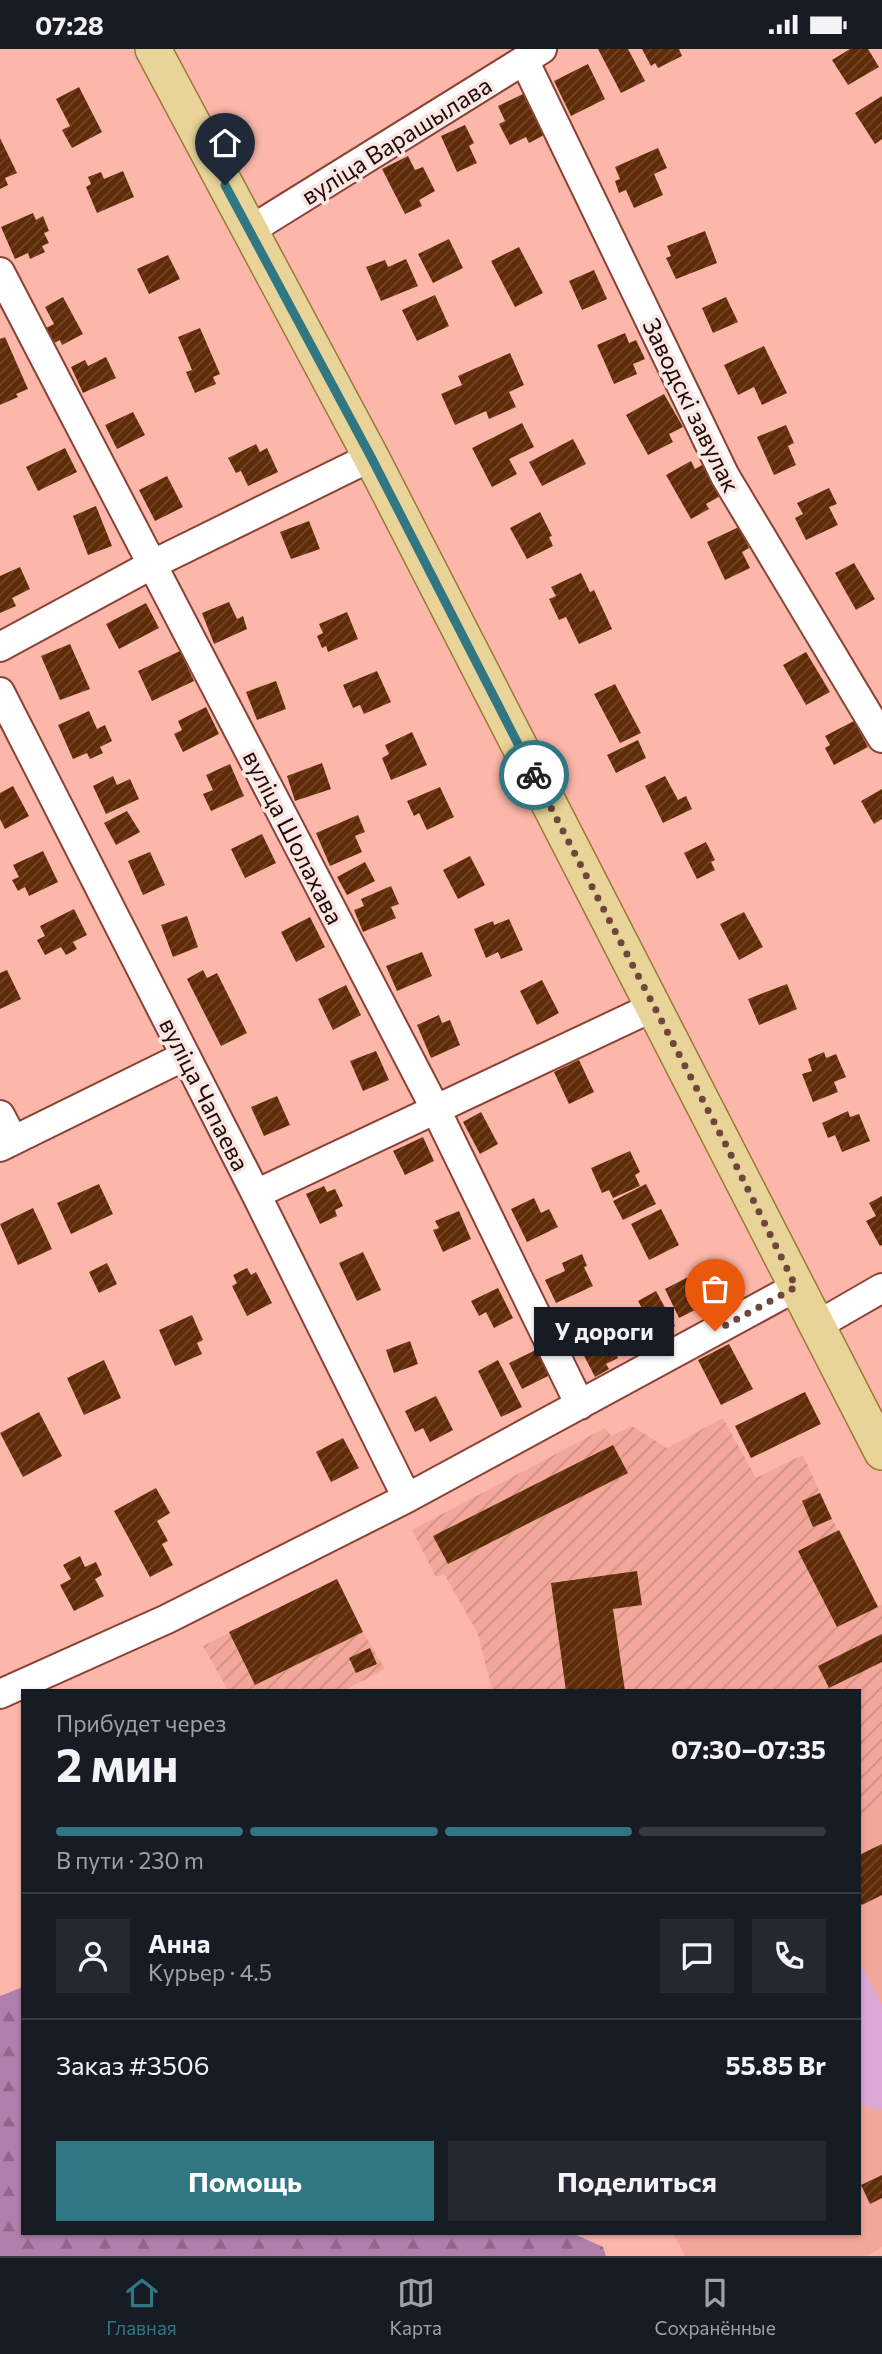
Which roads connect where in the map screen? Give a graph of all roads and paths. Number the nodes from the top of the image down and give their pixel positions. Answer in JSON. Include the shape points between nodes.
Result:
{"nodes":[{"id":1,"x":153,"y":49,"type":"edge"},
{"id":2,"x":533,"y":54,"type":"edge"},
{"id":3,"x":249,"y":231,"type":"junction"},
{"id":4,"x":0,"y":272,"type":"edge"},
{"id":5,"x":371,"y":457,"type":"junction"},
{"id":6,"x":153,"y":564,"type":"junction"},
{"id":7,"x":0,"y":647,"type":"edge"},
{"id":8,"x":0,"y":692,"type":"edge"},
{"id":9,"x":882,"y":738,"type":"edge"},
{"id":10,"x":653,"y":1007,"type":"junction"},
{"id":11,"x":185,"y":1056,"type":"junction"},
{"id":12,"x":436,"y":1109,"type":"junction"},
{"id":13,"x":0,"y":1115,"type":"edge"},
{"id":14,"x":7,"y":1144,"type":"edge"},
{"id":15,"x":256,"y":1194,"type":"junction"},
{"id":16,"x":796,"y":1287,"type":"junction"},
{"id":17,"x":882,"y":1288,"type":"edge"},
{"id":18,"x":816,"y":1326,"type":"junction"},
{"id":19,"x":580,"y":1405,"type":"junction"},
{"id":20,"x":882,"y":1452,"type":"edge"},
{"id":21,"x":407,"y":1498,"type":"junction"},
{"id":22,"x":0,"y":1694,"type":"edge"}],
"edges":[{"from":1,"to":3,"type":"main road"},
{"from":2,"to":3,"type":"street","name":"вуліца Варашылава"},
{"from":2,"to":9,"type":"street","name":"Заводскі завулак","via":[[725,476]]},
{"from":3,"to":5,"type":"main road"},
{"from":4,"to":6,"type":"street","name":"вуліца Шолахава"},
{"from":5,"to":6,"type":"street"},
{"from":5,"to":10,"type":"main road"},
{"from":6,"to":7,"type":"street"},
{"from":6,"to":12,"type":"street","name":"вуліца Шолахава"},
{"from":8,"to":11,"type":"street","name":"вуліца Чапаева"},
{"from":10,"to":12,"type":"street"},
{"from":10,"to":16,"type":"main road"},
{"from":11,"to":14,"type":"street"},
{"from":11,"to":15,"type":"street","name":"вуліца Чапаева"},
{"from":12,"to":15,"type":"street"},
{"from":12,"to":19,"type":"street","name":"вуліца Шолахава"},
{"from":13,"to":14,"type":"street"},
{"from":15,"to":21,"type":"street","name":"вуліца Чапаева"},
{"from":16,"to":18,"type":"main road"},
{"from":16,"to":19,"type":"street"},
{"from":17,"to":18,"type":"street"},
{"from":18,"to":20,"type":"main road"},
{"from":19,"to":21,"type":"street"},
{"from":21,"to":22,"type":"street","via":[[167,1619]]}]}
